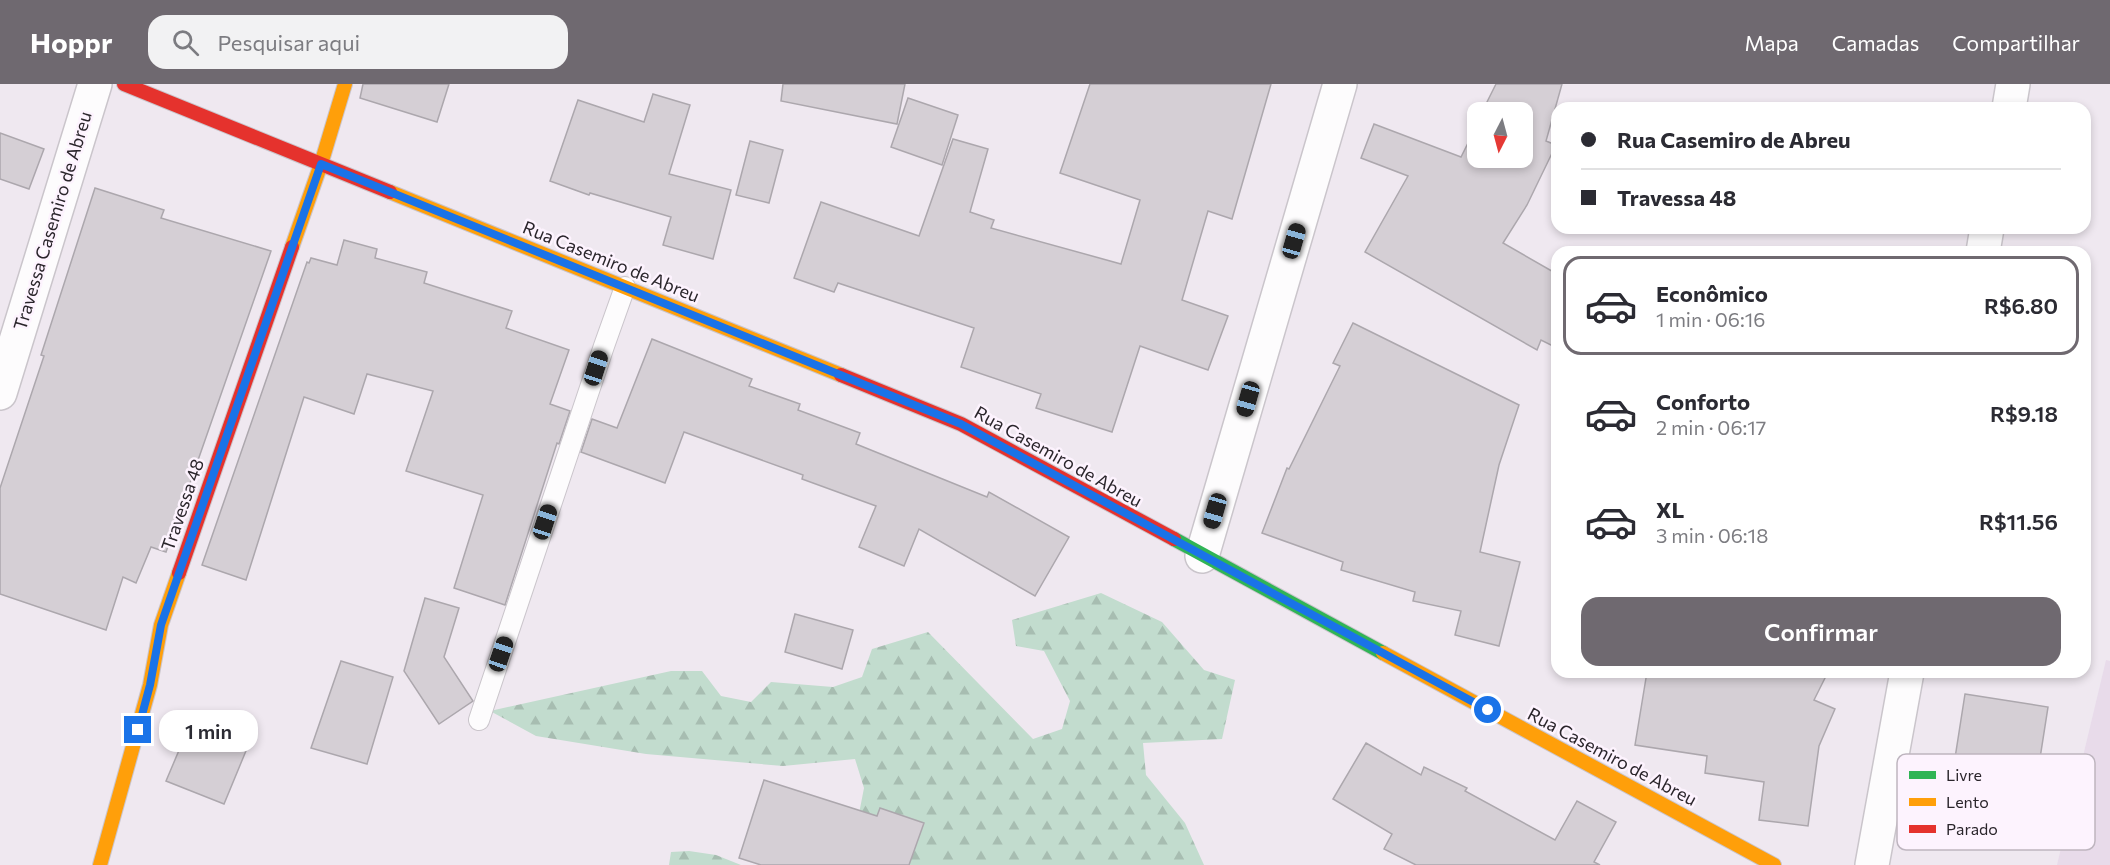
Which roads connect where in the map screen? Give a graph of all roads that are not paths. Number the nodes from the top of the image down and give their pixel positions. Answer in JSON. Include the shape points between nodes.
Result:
{"nodes":[{"id":1,"x":95,"y":84,"type":"edge"},
{"id":2,"x":124,"y":84,"type":"edge"},
{"id":3,"x":345,"y":84,"type":"edge"},
{"id":4,"x":1340,"y":84,"type":"edge"},
{"id":5,"x":2013,"y":84,"type":"edge"},
{"id":6,"x":2010,"y":102,"type":"edge"},
{"id":7,"x":321,"y":164,"type":"junction"},
{"id":8,"x":626,"y":287,"type":"junction"},
{"id":9,"x":0,"y":393,"type":"edge"},
{"id":10,"x":1202,"y":556,"type":"junction"},
{"id":11,"x":1906,"y":678,"type":"edge"},
{"id":12,"x":479,"y":720,"type":"dead end"},
{"id":13,"x":100,"y":865,"type":"edge"},
{"id":14,"x":1774,"y":865,"type":"edge"},
{"id":15,"x":1872,"y":865,"type":"edge"}],
"edges":[{"from":1,"to":9,"type":"street","name":"Travessa Casemiro de Abreu"},
{"from":2,"to":7,"type":"street","name":"Rua Casemiro de Abreu"},
{"from":3,"to":7,"type":"street","name":"Travessa 48"},
{"from":4,"to":10,"type":"street"},
{"from":5,"to":6,"type":"street"},
{"from":7,"to":8,"type":"street","name":"Rua Casemiro de Abreu"},
{"from":7,"to":13,"type":"street","name":"Travessa 48","via":[[161,625],[150,685]]},
{"from":8,"to":10,"type":"street","name":"Rua Casemiro de Abreu","via":[[961,424]]},
{"from":8,"to":12,"type":"lane"},
{"from":10,"to":14,"type":"street","name":"Rua Casemiro de Abreu"},
{"from":11,"to":15,"type":"street"}]}
